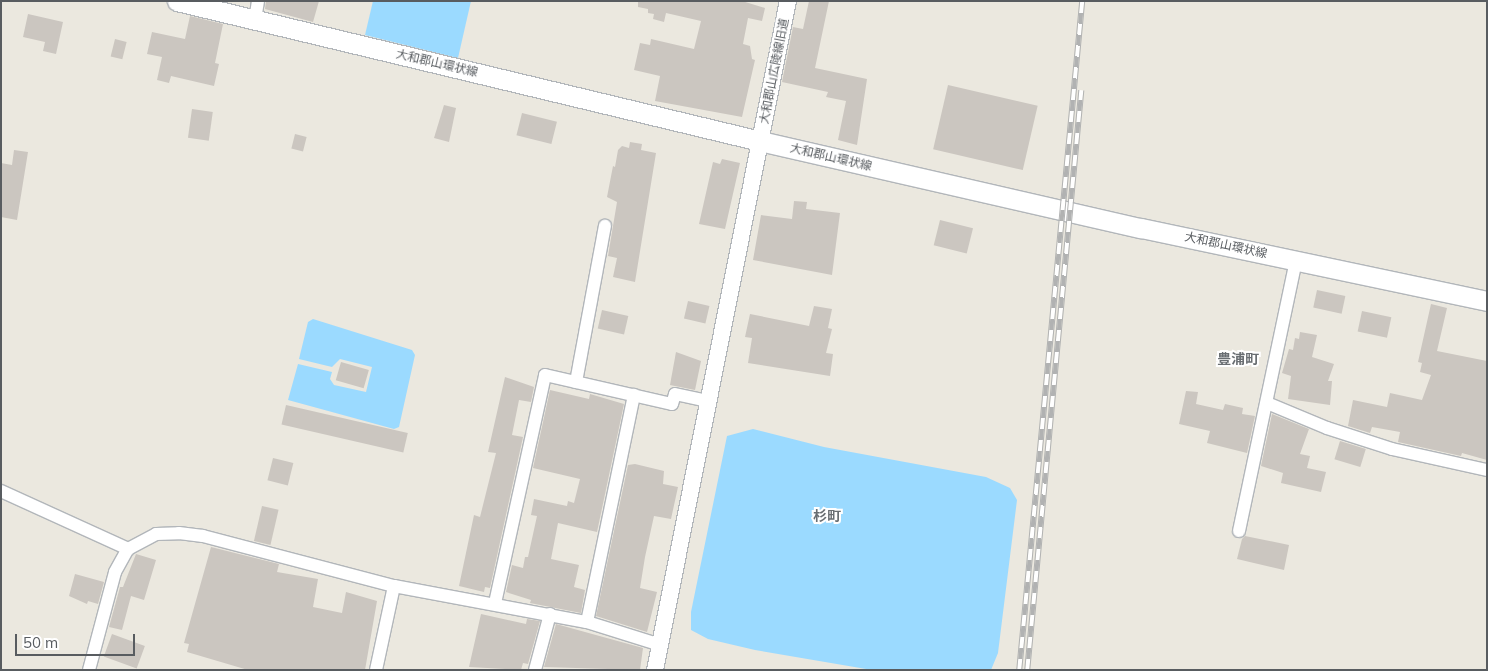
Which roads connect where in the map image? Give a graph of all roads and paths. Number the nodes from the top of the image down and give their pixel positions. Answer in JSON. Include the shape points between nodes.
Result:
{"nodes":[{"id":1,"x":177,"y":1,"type":"edge"},
{"id":2,"x":258,"y":1,"type":"edge"},
{"id":3,"x":788,"y":1,"type":"edge"},
{"id":4,"x":255,"y":20,"type":"junction"},
{"id":5,"x":760,"y":141,"type":"junction"},
{"id":6,"x":605,"y":226,"type":"dead end"},
{"id":7,"x":1296,"y":260,"type":"junction"},
{"id":8,"x":1487,"y":301,"type":"edge"},
{"id":9,"x":576,"y":382,"type":"junction"},
{"id":10,"x":634,"y":395,"type":"junction"},
{"id":11,"x":708,"y":401,"type":"junction"},
{"id":12,"x":1267,"y":403,"type":"junction"},
{"id":13,"x":1487,"y":470,"type":"edge"},
{"id":14,"x":1,"y":491,"type":"edge"},
{"id":15,"x":1239,"y":531,"type":"dead end"},
{"id":16,"x":128,"y":549,"type":"junction"},
{"id":17,"x":394,"y":586,"type":"junction"},
{"id":18,"x":495,"y":603,"type":"junction"},
{"id":19,"x":550,"y":614,"type":"junction"},
{"id":20,"x":587,"y":622,"type":"junction"},
{"id":21,"x":660,"y":645,"type":"junction"},
{"id":22,"x":89,"y":670,"type":"edge"},
{"id":23,"x":376,"y":670,"type":"edge"},
{"id":24,"x":534,"y":670,"type":"edge"},
{"id":25,"x":655,"y":670,"type":"edge"}],
"edges":[{"from":1,"to":4,"type":"main road","name":"大和郡山環状線"},
{"from":2,"to":4,"type":"street"},
{"from":3,"to":5,"type":"street","name":"大和郡山広陵線旧道"},
{"from":4,"to":5,"type":"main road","name":"大和郡山環状線"},
{"from":5,"to":7,"type":"main road","name":"大和郡山環状線"},
{"from":5,"to":11,"type":"street","name":"大和郡山広陵線旧道"},
{"from":6,"to":9,"type":"street"},
{"from":7,"to":8,"type":"main road","name":"大和郡山環状線"},
{"from":7,"to":12,"type":"street"},
{"from":9,"to":10,"type":"street"},
{"from":9,"to":18,"type":"street","via":[[545,374]]},
{"from":10,"to":11,"type":"street","via":[[672,404],[675,394]]},
{"from":10,"to":20,"type":"street"},
{"from":11,"to":21,"type":"street","name":"大和郡山広陵線旧道"},
{"from":12,"to":13,"type":"street","via":[[1327,428],[1392,449]]},
{"from":12,"to":15,"type":"street"},
{"from":14,"to":16,"type":"street"},
{"from":16,"to":17,"type":"street","via":[[156,534],[202,536]]},
{"from":16,"to":22,"type":"street","via":[[115,572]]},
{"from":17,"to":18,"type":"street"},
{"from":17,"to":23,"type":"street"},
{"from":18,"to":19,"type":"street"},
{"from":19,"to":20,"type":"street"},
{"from":19,"to":24,"type":"street"},
{"from":20,"to":21,"type":"street"},
{"from":21,"to":25,"type":"street","name":"大和郡山広陵線旧道"}]}
